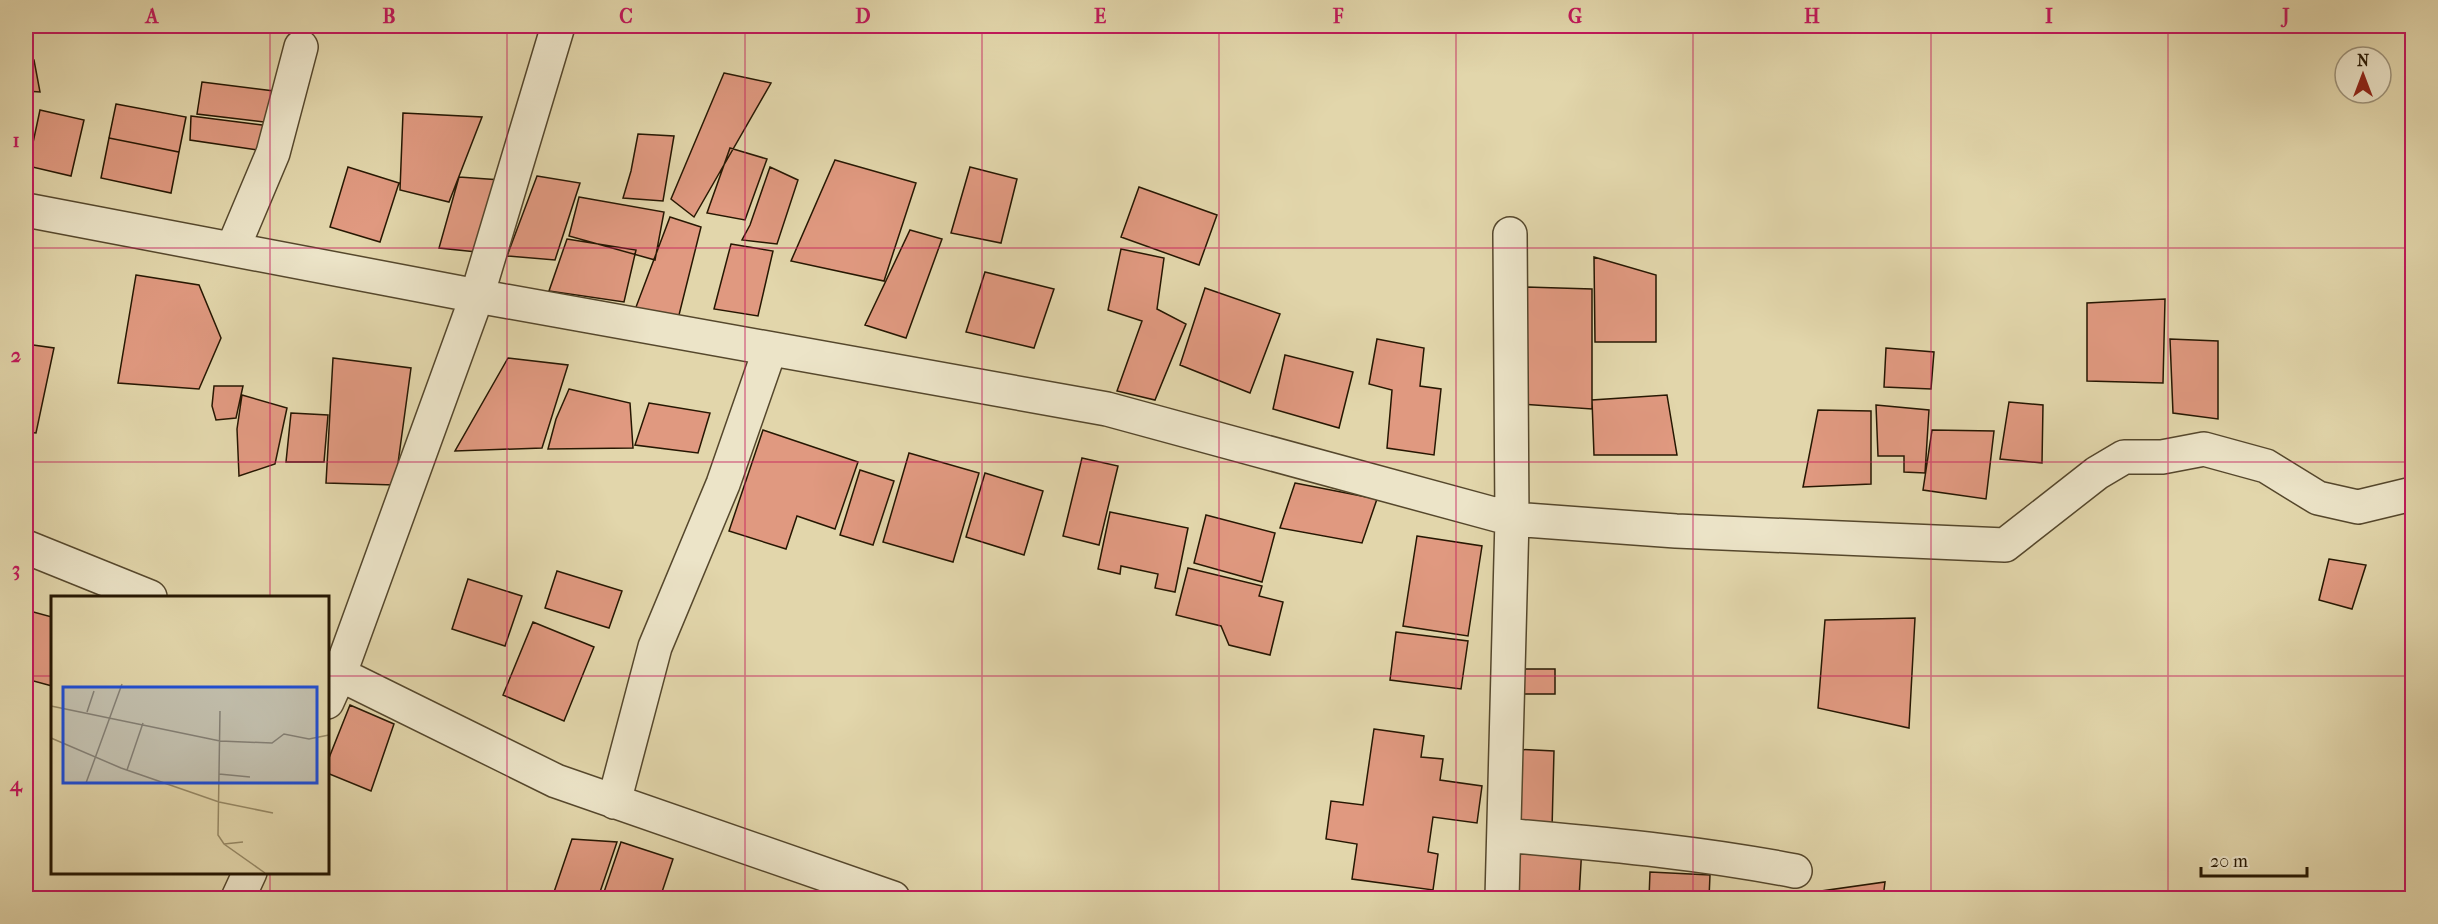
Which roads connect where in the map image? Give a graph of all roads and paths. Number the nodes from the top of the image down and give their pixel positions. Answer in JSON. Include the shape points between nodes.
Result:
{"nodes":[{"id":1,"x":558,"y":26,"type":"edge"},
{"id":2,"x":302,"y":47,"type":"dead end"},
{"id":3,"x":26,"y":210,"type":"edge"},
{"id":4,"x":1510,"y":234,"type":"dead end"},
{"id":5,"x":233,"y":248,"type":"junction"},
{"id":6,"x":477,"y":296,"type":"junction"},
{"id":7,"x":770,"y":349,"type":"junction"},
{"id":8,"x":2412,"y":494,"type":"edge"},
{"id":9,"x":1512,"y":519,"type":"junction"},
{"id":10,"x":26,"y":547,"type":"edge"},
{"id":11,"x":148,"y":596,"type":"edge"},
{"id":12,"x":334,"y":670,"type":"edge"},
{"id":13,"x":328,"y":697,"type":"edge"},
{"id":14,"x":614,"y":802,"type":"junction"},
{"id":15,"x":1504,"y":835,"type":"junction"},
{"id":16,"x":1796,"y":871,"type":"dead end"},
{"id":17,"x":250,"y":873,"type":"edge"},
{"id":18,"x":238,"y":898,"type":"edge"},
{"id":19,"x":893,"y":898,"type":"edge"},
{"id":20,"x":1502,"y":898,"type":"edge"}],
"edges":[{"from":1,"to":6,"type":"street"},
{"from":2,"to":5,"type":"street","via":[[273,153]]},
{"from":3,"to":5,"type":"street"},
{"from":4,"to":9,"type":"street"},
{"from":5,"to":6,"type":"street"},
{"from":6,"to":7,"type":"street"},
{"from":6,"to":12,"type":"street"},
{"from":7,"to":9,"type":"street","via":[[1107,409]]},
{"from":7,"to":14,"type":"street","via":[[723,484],[655,647]]},
{"from":8,"to":9,"type":"street","via":[[2358,507],[2318,498],[2266,466],[2204,449],[2162,457],[2124,457],[2097,473],[2005,545],[1676,531]]},
{"from":9,"to":15,"type":"street"},
{"from":10,"to":11,"type":"street"},
{"from":12,"to":13,"type":"street"},
{"from":12,"to":14,"type":"street","via":[[556,781]]},
{"from":14,"to":19,"type":"street"},
{"from":15,"to":16,"type":"street","via":[[1726,857]]},
{"from":15,"to":20,"type":"street"},
{"from":17,"to":18,"type":"street"}]}
